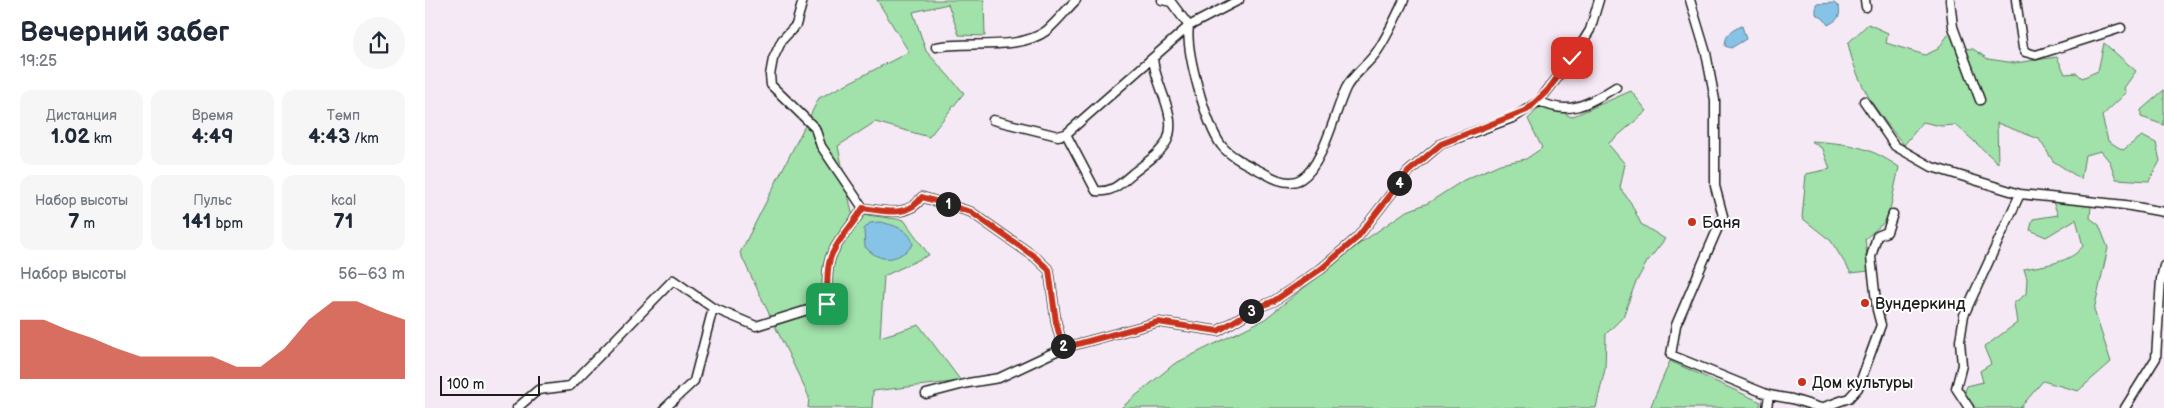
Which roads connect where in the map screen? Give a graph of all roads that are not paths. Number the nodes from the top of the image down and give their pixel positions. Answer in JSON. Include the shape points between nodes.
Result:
{"nodes":[{"id":1,"x":803,"y":0,"type":"edge"},
{"id":2,"x":1076,"y":0,"type":"edge"},
{"id":3,"x":1162,"y":0,"type":"edge"},
{"id":4,"x":1239,"y":0,"type":"edge"},
{"id":5,"x":1404,"y":0,"type":"edge"},
{"id":6,"x":1599,"y":0,"type":"edge"},
{"id":7,"x":1690,"y":0,"type":"edge"},
{"id":8,"x":1950,"y":0,"type":"edge"},
{"id":9,"x":2016,"y":0,"type":"edge"},
{"id":10,"x":1189,"y":26,"type":"junction"},
{"id":11,"x":2121,"y":28,"type":"dead end"},
{"id":12,"x":936,"y":47,"type":"dead end"},
{"id":13,"x":1153,"y":58,"type":"junction"},
{"id":14,"x":1616,"y":87,"type":"dead end"},
{"id":15,"x":1980,"y":100,"type":"dead end"},
{"id":16,"x":1539,"y":101,"type":"junction"},
{"id":17,"x":1864,"y":101,"type":"dead end"},
{"id":18,"x":993,"y":120,"type":"dead end"},
{"id":19,"x":1066,"y":134,"type":"junction"},
{"id":20,"x":2020,"y":194,"type":"junction"},
{"id":21,"x":863,"y":208,"type":"junction"},
{"id":22,"x":2164,"y":212,"type":"edge"},
{"id":23,"x":1893,"y":214,"type":"dead end"},
{"id":24,"x":2164,"y":266,"type":"edge"},
{"id":25,"x":713,"y":308,"type":"junction"},
{"id":26,"x":1063,"y":348,"type":"junction"},
{"id":27,"x":2161,"y":353,"type":"edge"},
{"id":28,"x":925,"y":394,"type":"dead end"},
{"id":29,"x":1769,"y":396,"type":"junction"},
{"id":30,"x":517,"y":408,"type":"edge"},
{"id":31,"x":665,"y":408,"type":"edge"},
{"id":32,"x":1767,"y":408,"type":"edge"},
{"id":33,"x":1969,"y":408,"type":"edge"},
{"id":34,"x":2125,"y":408,"type":"edge"}],
"edges":[{"from":1,"to":21,"type":"street","via":[[796,25],[782,40],[773,59],[771,85],[815,128],[821,146]]},
{"from":2,"to":12,"type":"street","via":[[1045,31],[1028,38]]},
{"from":3,"to":10,"type":"street","via":[[1171,2]]},
{"from":4,"to":10,"type":"street"},
{"from":5,"to":10,"type":"street","via":[[1377,50],[1347,86],[1316,162],[1302,178],[1291,183],[1274,179],[1222,146],[1207,112],[1190,54]]},
{"from":6,"to":16,"type":"street","via":[[1590,30]]},
{"from":7,"to":29,"type":"street","via":[[1706,53],[1715,100],[1715,186],[1723,216],[1677,325],[1671,355]]},
{"from":8,"to":15,"type":"street","via":[[1953,26]]},
{"from":9,"to":11,"type":"street","via":[[2023,48],[2030,54],[2036,55]]},
{"from":10,"to":13,"type":"street"},
{"from":13,"to":19,"type":"street"},
{"from":13,"to":19,"type":"street","via":[[1170,118],[1166,142],[1158,152],[1113,190],[1096,190]]},
{"from":14,"to":16,"type":"street","via":[[1587,104],[1571,108],[1552,108]]},
{"from":16,"to":26,"type":"street","via":[[1515,117],[1441,144],[1408,172],[1357,238],[1321,269],[1274,301],[1218,331],[1158,322]]},
{"from":17,"to":20,"type":"street","via":[[1895,146],[1932,167]]},
{"from":18,"to":19,"type":"street","via":[[1059,136]]},
{"from":20,"to":22,"type":"street"},
{"from":20,"to":33,"type":"street","via":[[1964,315],[1960,342],[1962,365],[1956,388]]},
{"from":21,"to":25,"type":"street","via":[[833,251],[827,304],[756,326]]},
{"from":21,"to":26,"type":"street","via":[[906,211],[922,197],[971,212],[1049,270]]},
{"from":23,"to":29,"type":"street","via":[[1887,232],[1877,236],[1871,257],[1881,325],[1858,388],[1849,398],[1821,408]]},
{"from":24,"to":27,"type":"street","via":[[2161,279]]},
{"from":25,"to":30,"type":"street","via":[[673,280],[570,386],[538,390]]},
{"from":25,"to":31,"type":"street","via":[[694,381]]},
{"from":26,"to":28,"type":"street","via":[[999,378]]},
{"from":27,"to":34,"type":"street"},
{"from":29,"to":32,"type":"street"}]}
